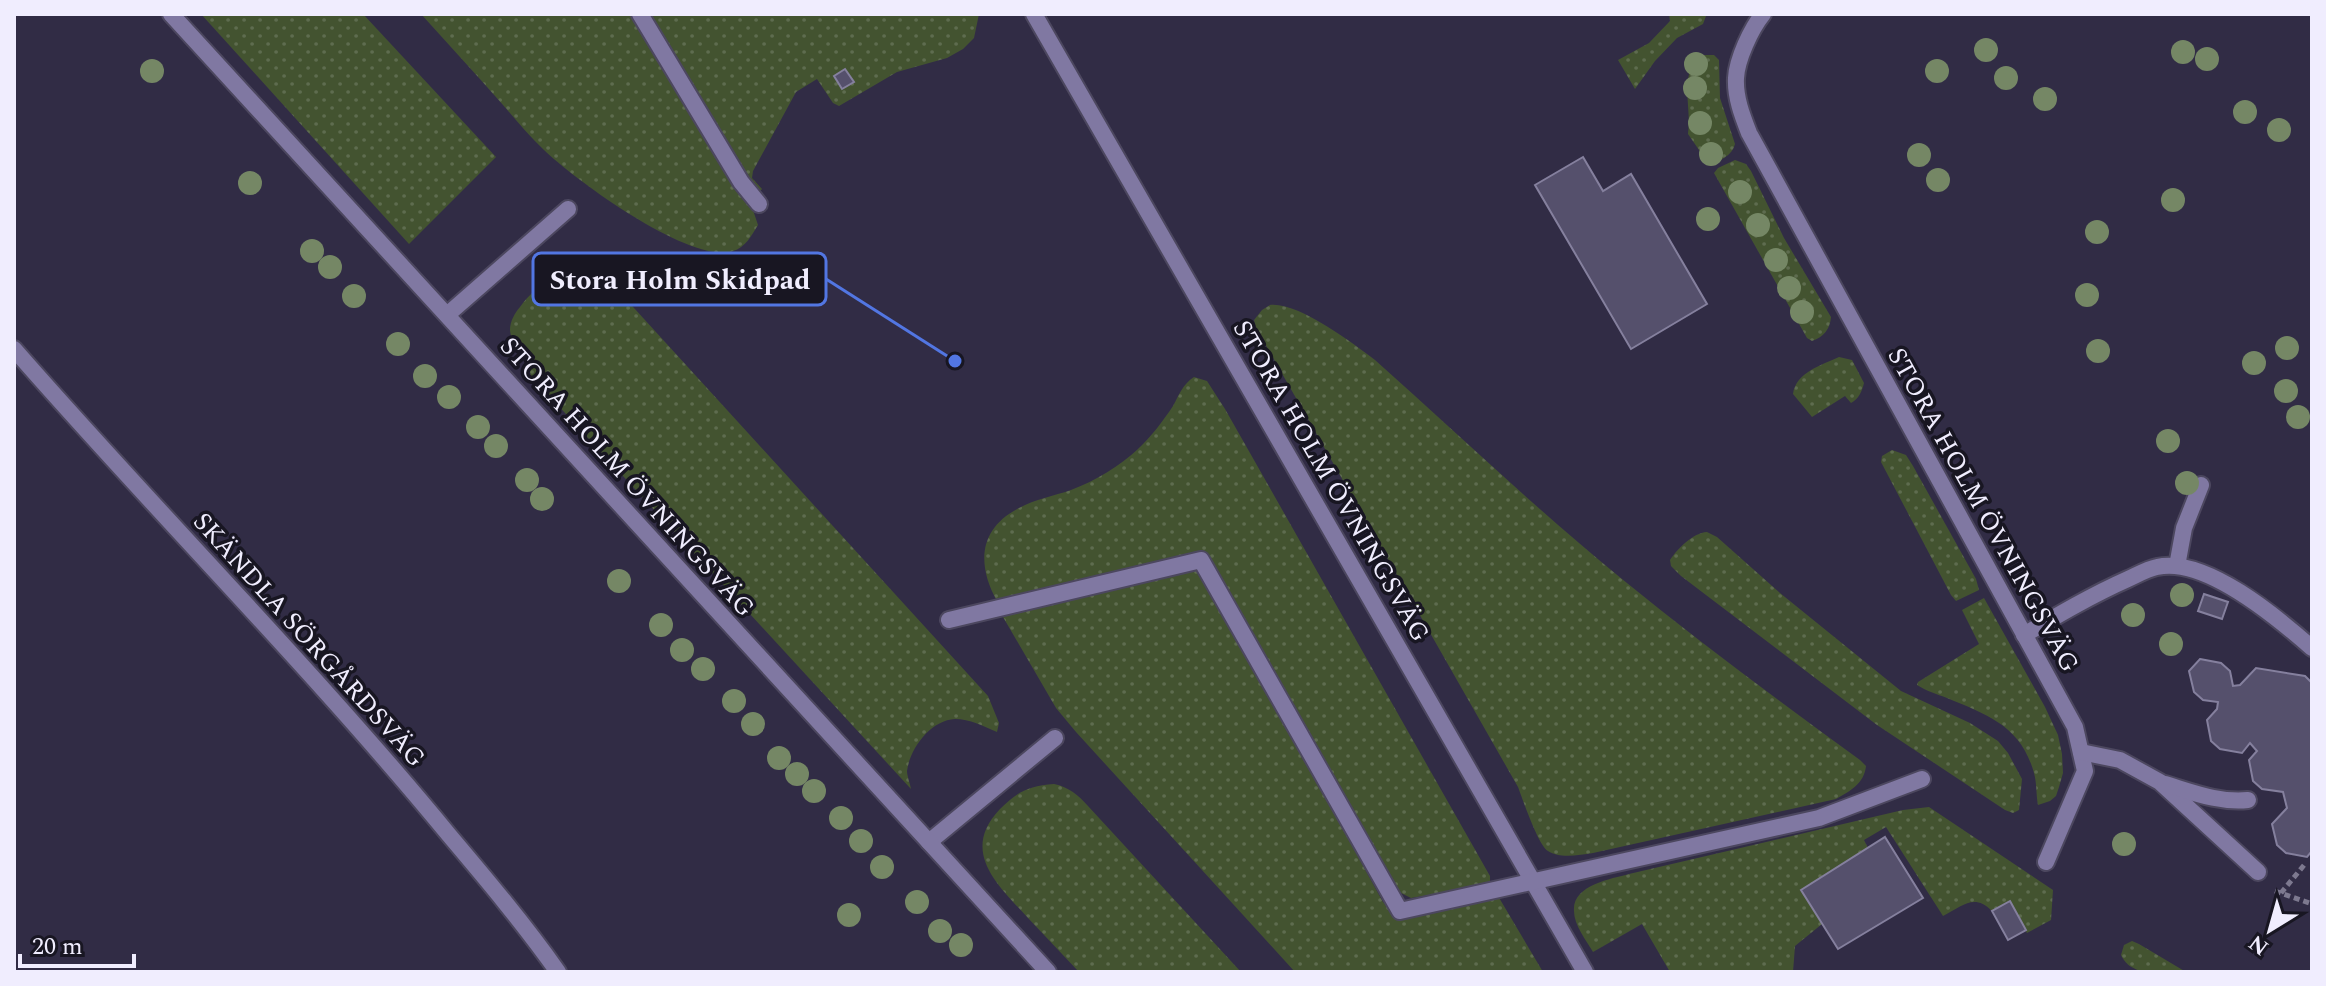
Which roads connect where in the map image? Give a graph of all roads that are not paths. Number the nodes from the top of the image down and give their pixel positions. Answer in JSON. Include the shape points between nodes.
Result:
{"nodes":[{"id":1,"x":171,"y":14,"type":"edge"},
{"id":2,"x":640,"y":14,"type":"edge"},
{"id":3,"x":1034,"y":14,"type":"edge"},
{"id":4,"x":1763,"y":14,"type":"edge"},
{"id":5,"x":759,"y":204,"type":"dead end"},
{"id":6,"x":568,"y":209,"type":"dead end"},
{"id":7,"x":447,"y":315,"type":"junction"},
{"id":8,"x":14,"y":349,"type":"edge"},
{"id":9,"x":2201,"y":485,"type":"dead end"},
{"id":10,"x":2177,"y":566,"type":"junction"},
{"id":11,"x":949,"y":620,"type":"dead end"},
{"id":12,"x":2024,"y":635,"type":"junction"},
{"id":13,"x":2312,"y":648,"type":"edge"},
{"id":14,"x":1055,"y":738,"type":"dead end"},
{"id":15,"x":2081,"y":752,"type":"junction"},
{"id":16,"x":1922,"y":779,"type":"dead end"},
{"id":17,"x":2160,"y":782,"type":"junction"},
{"id":18,"x":2248,"y":800,"type":"dead end"},
{"id":19,"x":929,"y":842,"type":"junction"},
{"id":20,"x":2046,"y":862,"type":"dead end"},
{"id":21,"x":2258,"y":872,"type":"dead end"},
{"id":22,"x":1533,"y":881,"type":"junction"},
{"id":23,"x":558,"y":972,"type":"edge"},
{"id":24,"x":1048,"y":972,"type":"edge"},
{"id":25,"x":1585,"y":972,"type":"edge"}],
"edges":[{"from":1,"to":7,"type":"street","name":"STORA HOLM ÖVNINGSVÄG"},
{"from":2,"to":5,"type":"street"},
{"from":3,"to":22,"type":"street","name":"STORA HOLM ÖVNINGSVÄG"},
{"from":4,"to":12,"type":"street","name":"STORA HOLM ÖVNINGSVÄG","via":[[1746,43],[1736,77],[1749,133]]},
{"from":6,"to":7,"type":"street"},
{"from":7,"to":19,"type":"street","name":"STORA HOLM ÖVNINGSVÄG"},
{"from":8,"to":23,"type":"street","name":"SKÄNDLA SÖRGÅRDSVÄG","via":[[399,774]]},
{"from":9,"to":10,"type":"street","via":[[2184,528]]},
{"from":10,"to":12,"type":"street","via":[[2157,567],[2106,589]]},
{"from":10,"to":13,"type":"street","via":[[2258,602]]},
{"from":11,"to":22,"type":"street","via":[[1201,560],[1400,911]]},
{"from":12,"to":15,"type":"street","name":"STORA HOLM ÖVNINGSVÄG","via":[[2075,727]]},
{"from":14,"to":19,"type":"street"},
{"from":15,"to":17,"type":"street","via":[[2120,760]]},
{"from":15,"to":20,"type":"street","name":"STORA HOLM ÖVNINGSVÄG","via":[[2085,771]]},
{"from":16,"to":22,"type":"street","via":[[1819,818]]},
{"from":17,"to":18,"type":"street","via":[[2209,797]]},
{"from":17,"to":21,"type":"street"},
{"from":19,"to":24,"type":"street","name":"STORA HOLM ÖVNINGSVÄG"},
{"from":22,"to":25,"type":"street","name":"STORA HOLM ÖVNINGSVÄG"}]}
